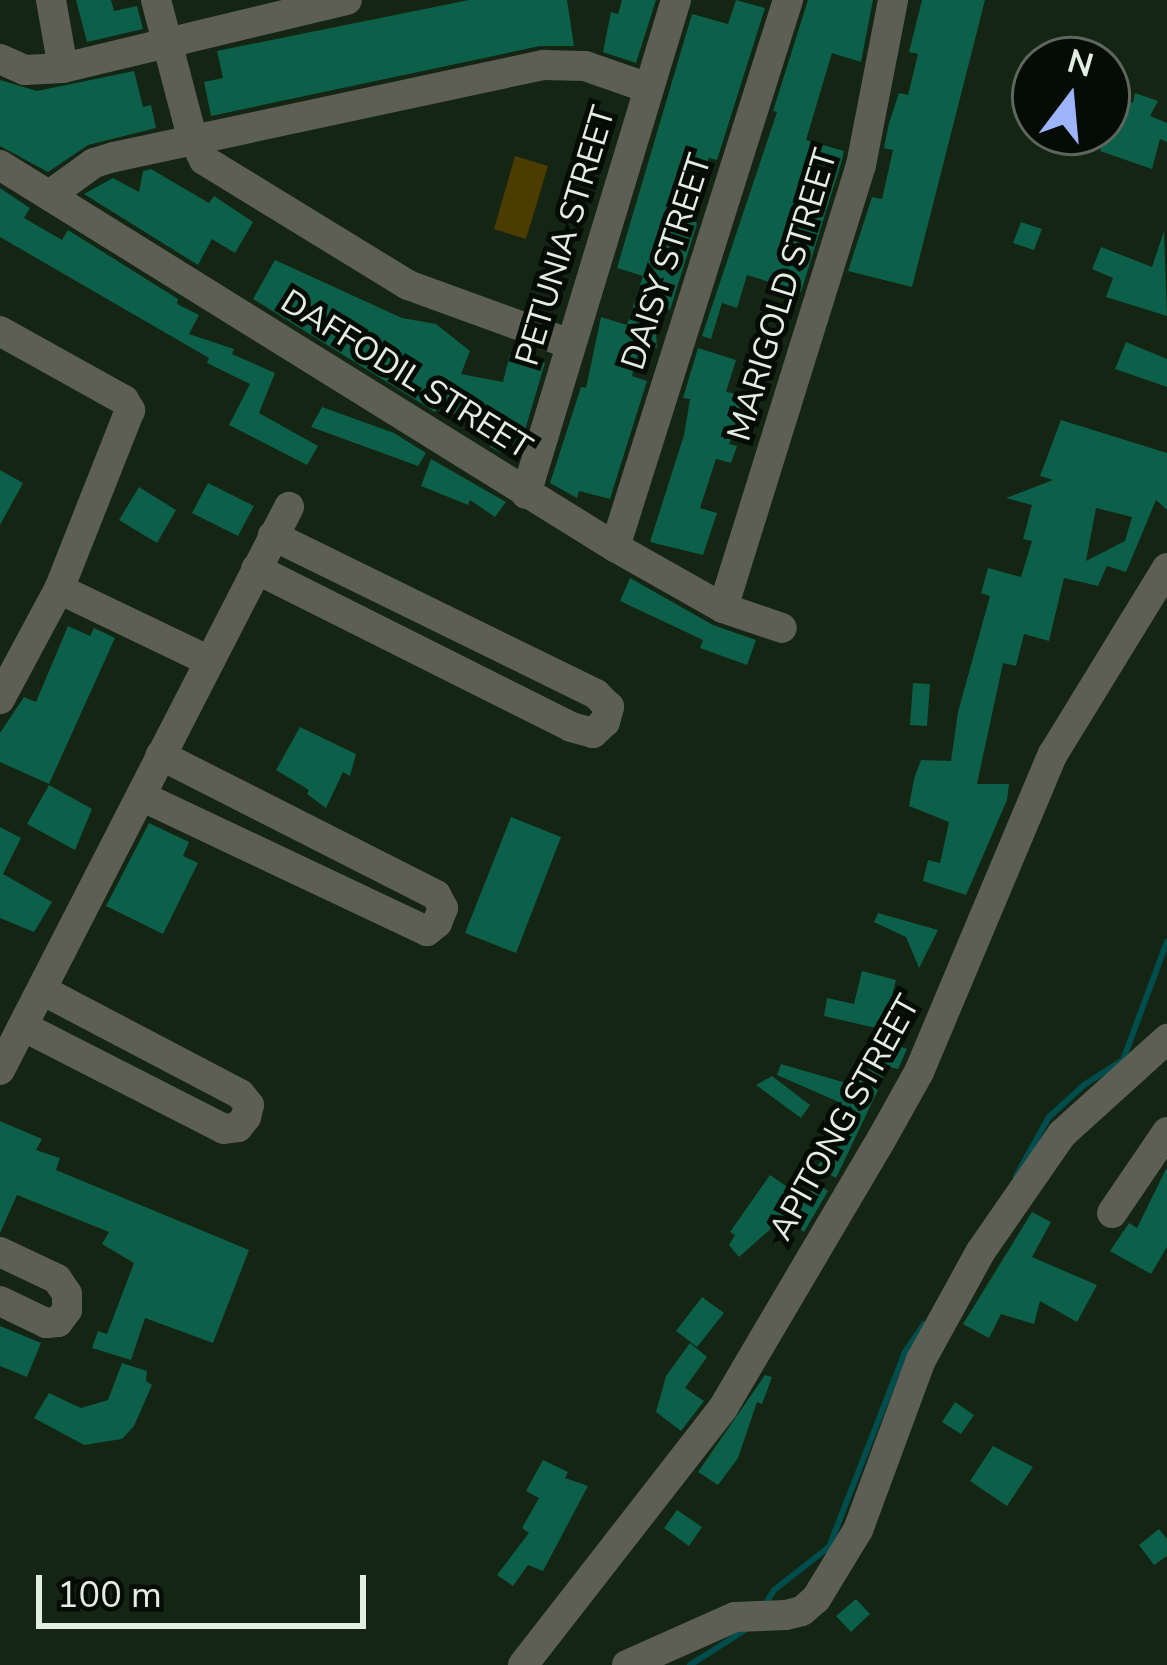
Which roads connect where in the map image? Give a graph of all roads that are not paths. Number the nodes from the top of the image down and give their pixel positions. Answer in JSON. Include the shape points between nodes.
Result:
{"nodes":[{"id":1,"x":51,"y":0,"type":"edge"},
{"id":2,"x":156,"y":0,"type":"edge"},
{"id":3,"x":347,"y":0,"type":"edge"},
{"id":4,"x":676,"y":0,"type":"edge"},
{"id":5,"x":788,"y":0,"type":"edge"},
{"id":6,"x":893,"y":0,"type":"edge"},
{"id":7,"x":166,"y":44,"type":"junction"},
{"id":8,"x":0,"y":59,"type":"edge"},
{"id":9,"x":63,"y":68,"type":"junction"},
{"id":10,"x":648,"y":88,"type":"junction"},
{"id":11,"x":191,"y":137,"type":"junction"},
{"id":12,"x":0,"y":165,"type":"edge"},
{"id":13,"x":51,"y":194,"type":"junction"},
{"id":14,"x":0,"y":331,"type":"edge"},
{"id":15,"x":570,"y":344,"type":"junction"},
{"id":16,"x":526,"y":494,"type":"junction"},
{"id":17,"x":289,"y":507,"type":"dead end"},
{"id":18,"x":273,"y":536,"type":"junction"},
{"id":19,"x":615,"y":547,"type":"junction"},
{"id":20,"x":256,"y":568,"type":"junction"},
{"id":21,"x":1167,"y":568,"type":"edge"},
{"id":22,"x":59,"y":589,"type":"junction"},
{"id":23,"x":723,"y":608,"type":"junction"},
{"id":24,"x":782,"y":628,"type":"dead end"},
{"id":25,"x":207,"y":660,"type":"junction"},
{"id":26,"x":0,"y":699,"type":"edge"},
{"id":27,"x":160,"y":755,"type":"junction"},
{"id":28,"x":141,"y":796,"type":"junction"},
{"id":29,"x":44,"y":992,"type":"junction"},
{"id":30,"x":26,"y":1028,"type":"junction"},
{"id":31,"x":1167,"y":1039,"type":"edge"},
{"id":32,"x":0,"y":1070,"type":"edge"},
{"id":33,"x":1167,"y":1132,"type":"edge"},
{"id":34,"x":1112,"y":1213,"type":"dead end"},
{"id":35,"x":0,"y":1252,"type":"edge"},
{"id":36,"x":0,"y":1301,"type":"edge"},
{"id":37,"x":523,"y":1665,"type":"edge"},
{"id":38,"x":626,"y":1665,"type":"edge"}],
"edges":[{"from":1,"to":9,"type":"street"},
{"from":2,"to":7,"type":"street"},
{"from":3,"to":7,"type":"street"},
{"from":4,"to":10,"type":"street","name":"PETUNIA STREET"},
{"from":5,"to":19,"type":"street","name":"DAISY STREET"},
{"from":6,"to":23,"type":"street","name":"MARIGOLD STREET","via":[[861,165]]},
{"from":7,"to":9,"type":"street"},
{"from":7,"to":11,"type":"street"},
{"from":8,"to":9,"type":"street","via":[[25,70]]},
{"from":10,"to":11,"type":"street","via":[[585,66],[544,65]]},
{"from":10,"to":15,"type":"street","name":"PETUNIA STREET"},
{"from":11,"to":13,"type":"street","via":[[94,163]]},
{"from":11,"to":15,"type":"street","via":[[204,160],[362,261],[449,303]]},
{"from":12,"to":13,"type":"street","name":"DAFFODIL STREET"},
{"from":13,"to":16,"type":"street","name":"DAFFODIL STREET"},
{"from":14,"to":22,"type":"street","via":[[130,410]]},
{"from":15,"to":16,"type":"street","name":"PETUNIA STREET"},
{"from":16,"to":19,"type":"street","name":"DAFFODIL STREET"},
{"from":17,"to":18,"type":"street"},
{"from":18,"to":20,"type":"street"},
{"from":18,"to":20,"type":"street","via":[[596,694],[609,707],[604,722],[593,733],[571,727]]},
{"from":19,"to":23,"type":"street","name":"DAFFODIL STREET"},
{"from":20,"to":25,"type":"street"},
{"from":21,"to":37,"type":"street","name":"APITONG STREET","via":[[1053,754],[919,1072],[881,1140],[723,1408]]},
{"from":22,"to":25,"type":"street"},
{"from":22,"to":26,"type":"street"},
{"from":23,"to":24,"type":"street","name":"DAFFODIL STREET"},
{"from":25,"to":27,"type":"street"},
{"from":27,"to":28,"type":"street"},
{"from":27,"to":28,"type":"street","via":[[436,895],[443,908],[427,931]]},
{"from":28,"to":29,"type":"street"},
{"from":29,"to":30,"type":"street"},
{"from":29,"to":30,"type":"street","via":[[240,1094],[246,1117],[224,1129]]},
{"from":30,"to":32,"type":"street"},
{"from":31,"to":38,"type":"street","via":[[1062,1134],[1031,1174],[921,1360],[858,1530],[802,1611],[762,1614]]},
{"from":33,"to":34,"type":"street"},
{"from":35,"to":36,"type":"street","via":[[57,1280],[67,1310],[46,1323]]}]}
